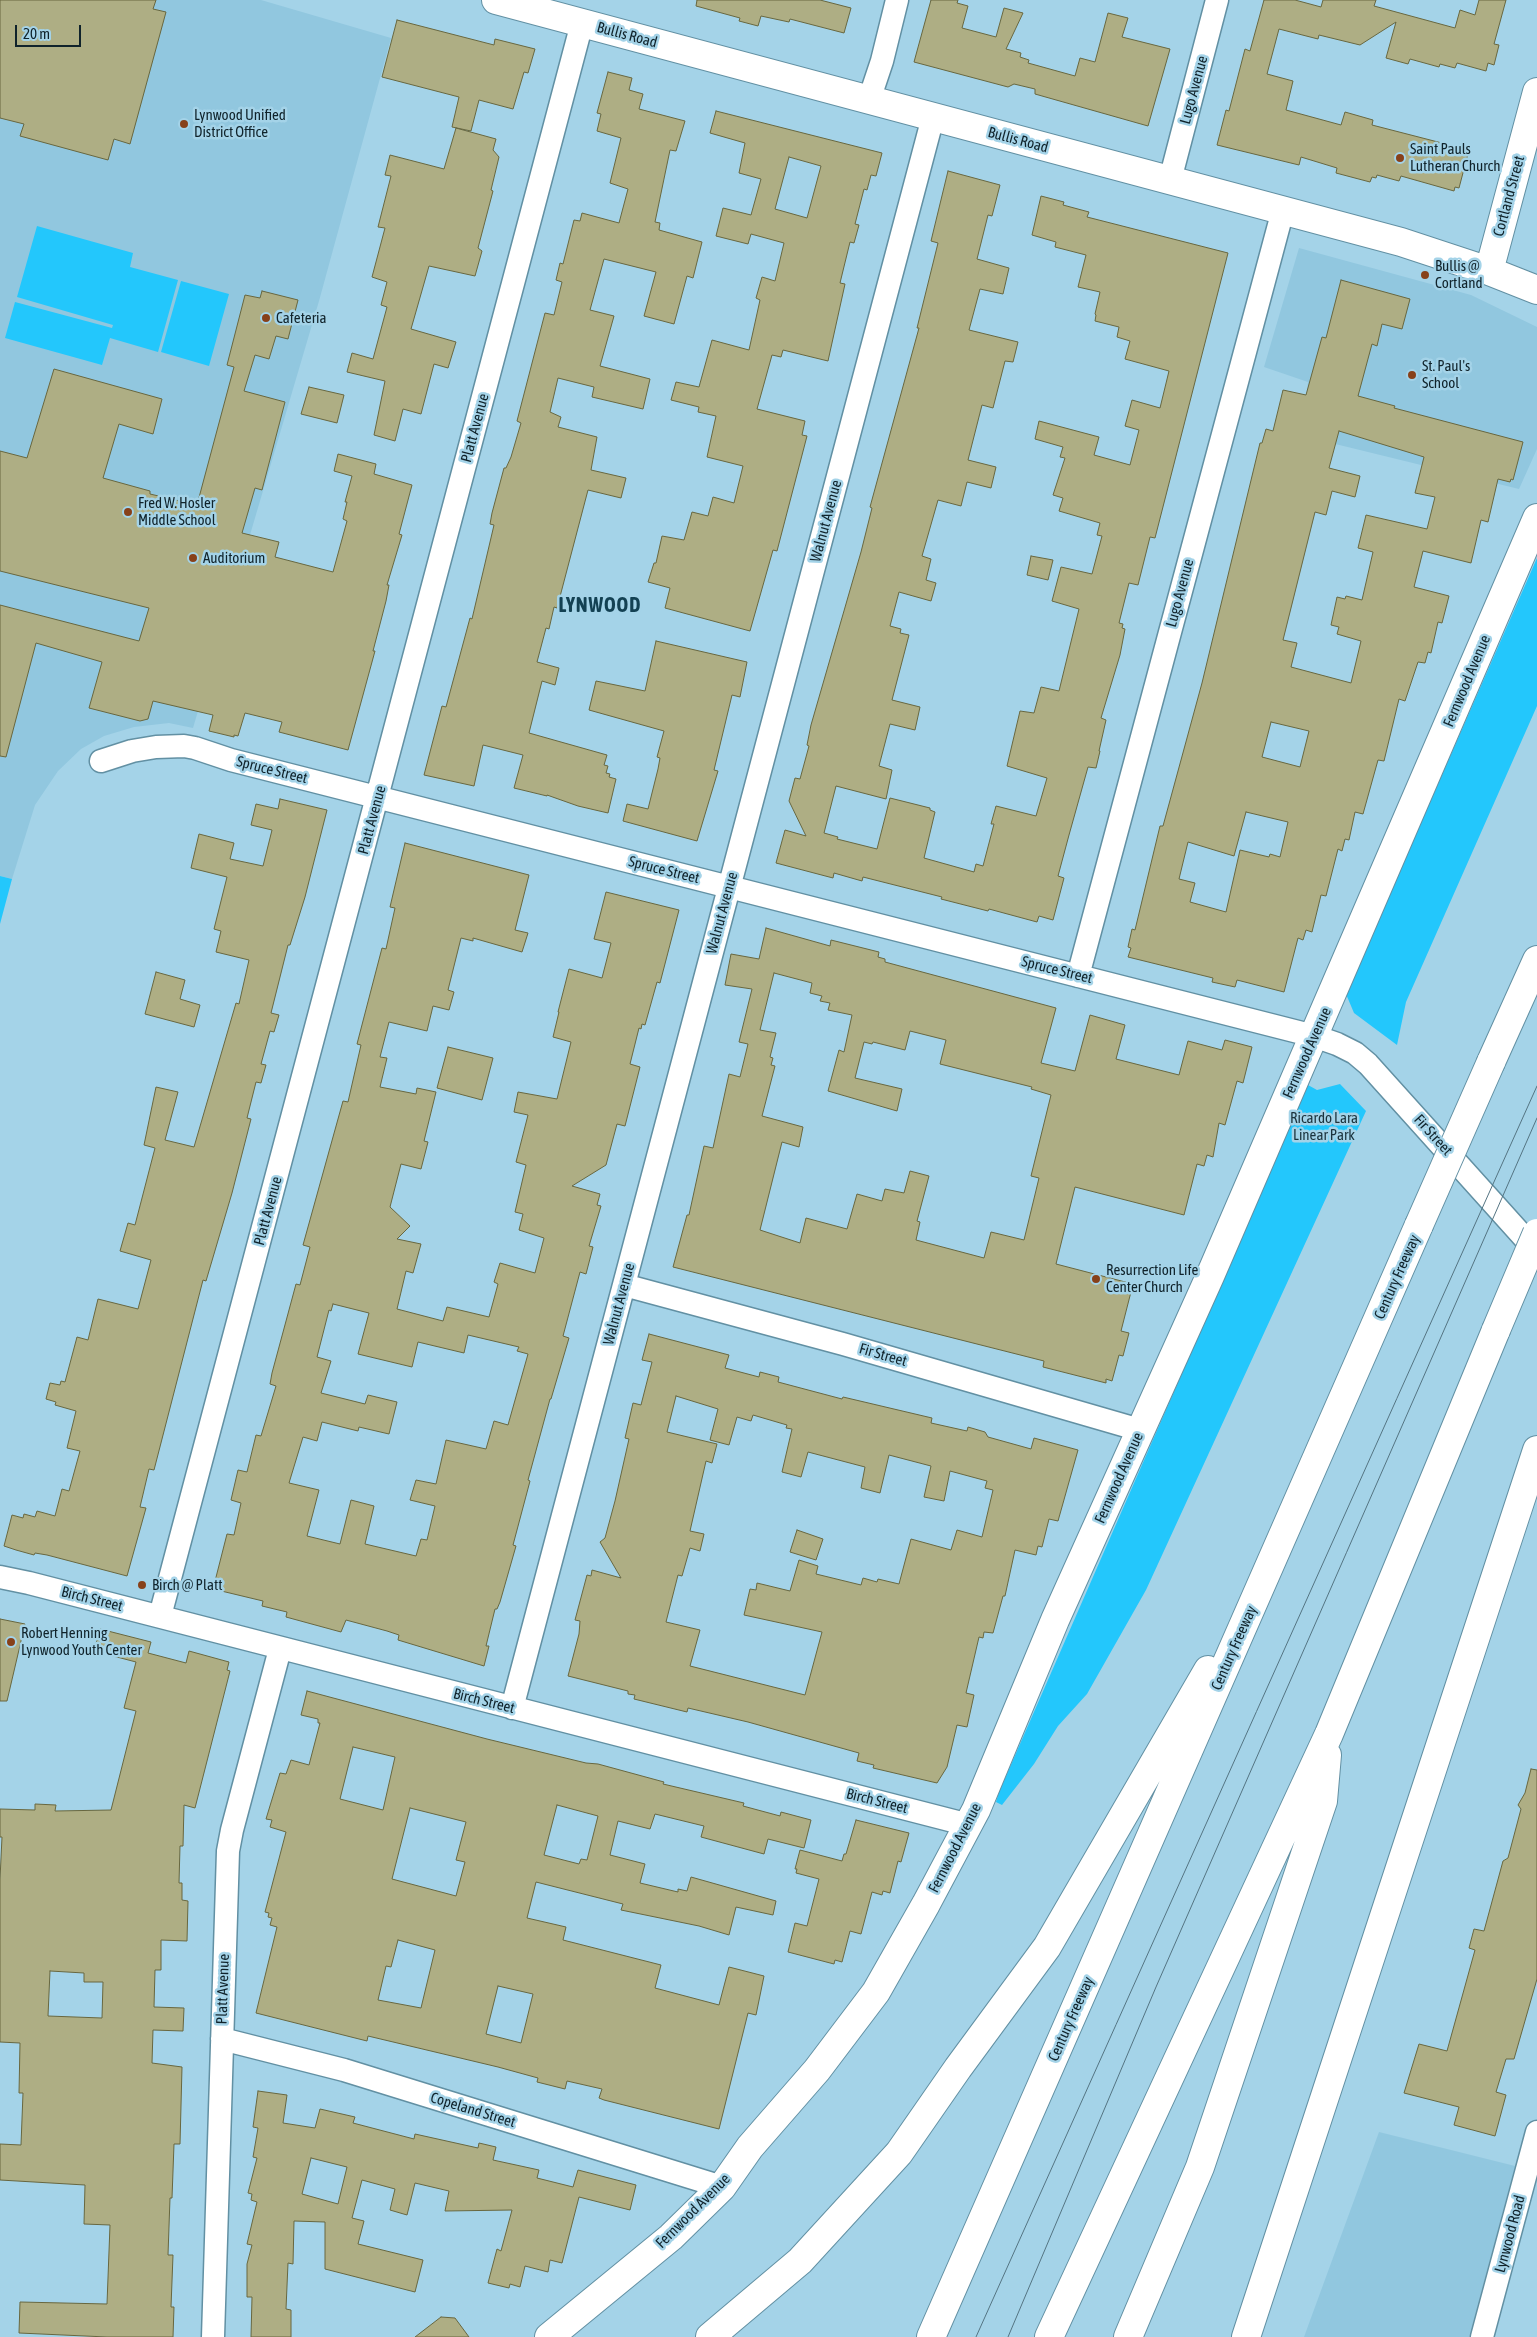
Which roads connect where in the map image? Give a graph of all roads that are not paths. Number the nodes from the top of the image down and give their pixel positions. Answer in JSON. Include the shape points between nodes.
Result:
{"nodes":[{"id":1,"x":496,"y":0,"type":"edge"},
{"id":2,"x":897,"y":0,"type":"edge"},
{"id":3,"x":1217,"y":0,"type":"edge"},
{"id":4,"x":551,"y":7,"type":"edge"},
{"id":5,"x":582,"y":23,"type":"junction"},
{"id":6,"x":1537,"y":92,"type":"edge"},
{"id":7,"x":869,"y":100,"type":"junction"},
{"id":8,"x":932,"y":117,"type":"junction"},
{"id":9,"x":1170,"y":180,"type":"junction"},
{"id":10,"x":1283,"y":210,"type":"junction"},
{"id":11,"x":1489,"y":271,"type":"junction"},
{"id":12,"x":1537,"y":290,"type":"edge"},
{"id":13,"x":1537,"y":518,"type":"edge"},
{"id":14,"x":101,"y":761,"type":"dead end"},
{"id":15,"x":378,"y":797,"type":"junction"},
{"id":16,"x":729,"y":887,"type":"junction"},
{"id":17,"x":1537,"y":960,"type":"edge"},
{"id":18,"x":1078,"y":976,"type":"junction"},
{"id":19,"x":1314,"y":1036,"type":"junction"},
{"id":20,"x":1537,"y":1233,"type":"edge"},
{"id":21,"x":1537,"y":1252,"type":"edge"},
{"id":22,"x":624,"y":1285,"type":"junction"},
{"id":23,"x":1140,"y":1430,"type":"junction"},
{"id":24,"x":1537,"y":1450,"type":"edge"},
{"id":25,"x":1275,"y":1554,"type":"junction"},
{"id":26,"x":0,"y":1577,"type":"edge"},
{"id":27,"x":160,"y":1616,"type":"junction"},
{"id":28,"x":280,"y":1649,"type":"junction"},
{"id":29,"x":512,"y":1708,"type":"junction"},
{"id":30,"x":1329,"y":1734,"type":"junction"},
{"id":31,"x":969,"y":1825,"type":"junction"},
{"id":32,"x":222,"y":2039,"type":"junction"},
{"id":33,"x":1537,"y":2132,"type":"edge"},
{"id":34,"x":722,"y":2187,"type":"junction"},
{"id":35,"x":213,"y":2337,"type":"edge"},
{"id":36,"x":548,"y":2337,"type":"edge"},
{"id":37,"x":710,"y":2337,"type":"edge"},
{"id":38,"x":931,"y":2337,"type":"edge"},
{"id":39,"x":1049,"y":2337,"type":"edge"},
{"id":40,"x":1128,"y":2337,"type":"edge"},
{"id":41,"x":1246,"y":2337,"type":"edge"},
{"id":42,"x":1482,"y":2337,"type":"edge"}],
"edges":[{"from":1,"to":4,"type":"main road","name":"Bullis Road"},
{"from":2,"to":7,"type":"street"},
{"from":3,"to":9,"type":"street","name":"Lugo Avenue"},
{"from":4,"to":5,"type":"main road","name":"Bullis Road"},
{"from":5,"to":7,"type":"main road","name":"Bullis Road"},
{"from":5,"to":15,"type":"street","name":"Platt Avenue"},
{"from":6,"to":11,"type":"main road","name":"Cortland Street"},
{"from":7,"to":8,"type":"main road","name":"Bullis Road"},
{"from":8,"to":9,"type":"main road","name":"Bullis Road"},
{"from":8,"to":16,"type":"street","name":"Walnut Avenue"},
{"from":9,"to":10,"type":"main road","name":"Bullis Road"},
{"from":10,"to":11,"type":"main road","name":"Bullis Road","via":[[1401,242]]},
{"from":10,"to":18,"type":"street","name":"Lugo Avenue"},
{"from":11,"to":12,"type":"main road","name":"Bullis Road"},
{"from":13,"to":19,"type":"main road","name":"Fernwood Avenue"},
{"from":14,"to":15,"type":"street","name":"Spruce Street","via":[[156,746],[184,746]]},
{"from":15,"to":16,"type":"street","name":"Spruce Street"},
{"from":15,"to":27,"type":"street","name":"Platt Avenue"},
{"from":16,"to":18,"type":"street","name":"Spruce Street"},
{"from":16,"to":22,"type":"street","name":"Walnut Avenue"},
{"from":17,"to":25,"type":"main road","name":"Century Freeway","bridge":true},
{"from":18,"to":19,"type":"street","name":"Spruce Street"},
{"from":19,"to":21,"type":"street","name":"Fir Street","via":[[1355,1053],[1368,1064]]},
{"from":19,"to":23,"type":"main road","name":"Fernwood Avenue"},
{"from":20,"to":30,"type":"main road","bridge":true},
{"from":22,"to":23,"type":"street","name":"Fir Street"},
{"from":22,"to":29,"type":"street","name":"Walnut Avenue"},
{"from":23,"to":31,"type":"main road","name":"Fernwood Avenue","via":[[1055,1620]]},
{"from":24,"to":41,"type":"main road"},
{"from":25,"to":37,"type":"main road","via":[[1047,1947],[899,2153],[800,2261]]},
{"from":25,"to":38,"type":"main road","name":"Century Freeway"},
{"from":26,"to":27,"type":"street","name":"Birch Street"},
{"from":27,"to":28,"type":"street","name":"Birch Street"},
{"from":28,"to":29,"type":"street","name":"Birch Street"},
{"from":28,"to":32,"type":"street","name":"Platt Avenue","via":[[228,1851]]},
{"from":29,"to":31,"type":"street","name":"Birch Street"},
{"from":30,"to":39,"type":"main road"},
{"from":30,"to":40,"type":"main road","via":[[1322,1801],[1200,2167]]},
{"from":31,"to":34,"type":"main road","name":"Fernwood Avenue","via":[[876,1992],[817,2070],[750,2147]]},
{"from":32,"to":34,"type":"street","name":"Copeland Street","via":[[344,2070]]},
{"from":32,"to":35,"type":"street","name":"Platt Avenue"},
{"from":33,"to":42,"type":"street","name":"Lynwood Road"},
{"from":34,"to":36,"type":"main road","name":"Fernwood Avenue","via":[[671,2237]]}]}
